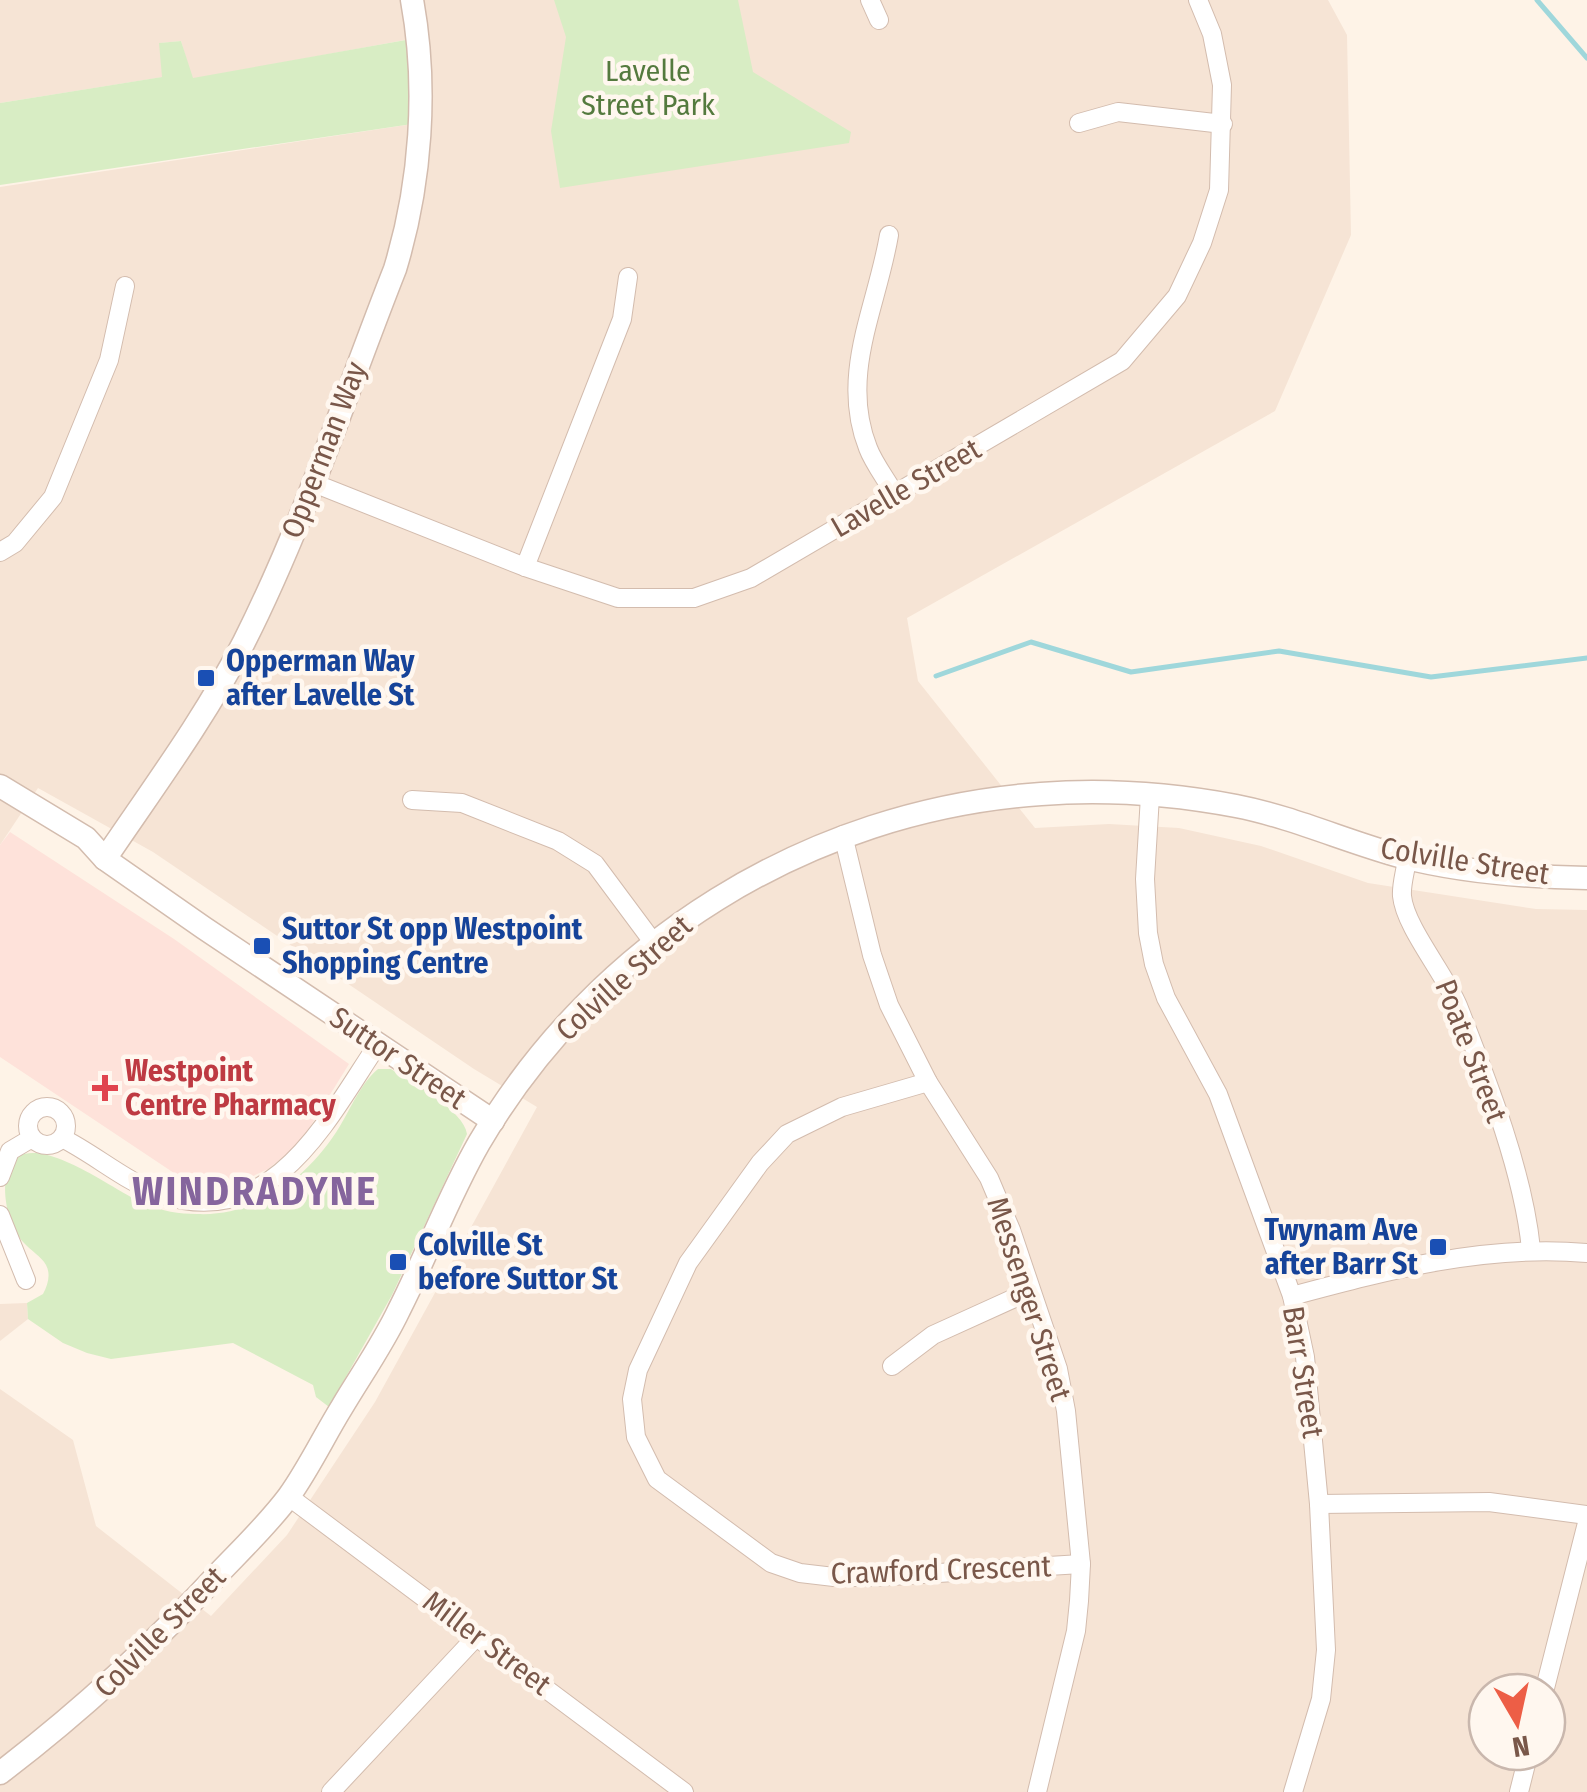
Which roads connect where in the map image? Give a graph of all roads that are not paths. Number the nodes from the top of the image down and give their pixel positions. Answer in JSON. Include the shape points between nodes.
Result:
{"nodes":[{"id":1,"x":412,"y":0,"type":"edge"},
{"id":2,"x":870,"y":0,"type":"edge"},
{"id":3,"x":1198,"y":0,"type":"edge"},
{"id":4,"x":879,"y":20,"type":"dead end"},
{"id":5,"x":1079,"y":123,"type":"dead end"},
{"id":6,"x":1224,"y":124,"type":"junction"},
{"id":7,"x":890,"y":236,"type":"dead end"},
{"id":8,"x":628,"y":277,"type":"dead end"},
{"id":9,"x":125,"y":286,"type":"dead end"},
{"id":10,"x":311,"y":482,"type":"junction"},
{"id":11,"x":896,"y":495,"type":"junction"},
{"id":12,"x":0,"y":552,"type":"edge"},
{"id":13,"x":525,"y":567,"type":"junction"},
{"id":14,"x":0,"y":786,"type":"edge"},
{"id":15,"x":1150,"y":796,"type":"junction"},
{"id":16,"x":412,"y":800,"type":"dead end"},
{"id":17,"x":0,"y":801,"type":"edge"},
{"id":18,"x":843,"y":834,"type":"junction"},
{"id":19,"x":1408,"y":858,"type":"junction"},
{"id":20,"x":105,"y":859,"type":"junction"},
{"id":21,"x":1587,"y":878,"type":"edge"},
{"id":22,"x":653,"y":942,"type":"junction"},
{"id":23,"x":378,"y":1044,"type":"junction"},
{"id":24,"x":928,"y":1082,"type":"junction"},
{"id":25,"x":493,"y":1121,"type":"junction"},
{"id":26,"x":32,"y":1138,"type":"junction"},
{"id":27,"x":62,"y":1138,"type":"junction"},
{"id":28,"x":0,"y":1177,"type":"edge"},
{"id":29,"x":0,"y":1216,"type":"edge"},
{"id":30,"x":1532,"y":1249,"type":"junction"},
{"id":31,"x":1587,"y":1253,"type":"edge"},
{"id":32,"x":26,"y":1280,"type":"dead end"},
{"id":33,"x":1030,"y":1291,"type":"junction"},
{"id":34,"x":1292,"y":1296,"type":"junction"},
{"id":35,"x":892,"y":1366,"type":"dead end"},
{"id":36,"x":288,"y":1496,"type":"junction"},
{"id":37,"x":1319,"y":1504,"type":"junction"},
{"id":38,"x":1587,"y":1514,"type":"edge"},
{"id":39,"x":1587,"y":1523,"type":"edge"},
{"id":40,"x":1081,"y":1564,"type":"junction"},
{"id":41,"x":477,"y":1636,"type":"junction"},
{"id":42,"x":1549,"y":1672,"type":"edge"},
{"id":43,"x":0,"y":1772,"type":"edge"},
{"id":44,"x":332,"y":1792,"type":"edge"},
{"id":45,"x":684,"y":1792,"type":"edge"},
{"id":46,"x":1037,"y":1792,"type":"edge"},
{"id":47,"x":1292,"y":1792,"type":"edge"}],
"edges":[{"from":1,"to":10,"type":"street","name":"Opperman Way","via":[[420,114],[408,222]]},
{"from":2,"to":4,"type":"street"},
{"from":3,"to":6,"type":"street","name":"Lavelle Street","via":[[1212,34]]},
{"from":5,"to":6,"type":"street","via":[[1118,112]]},
{"from":6,"to":11,"type":"street","name":"Lavelle Street","via":[[1219,190],[1202,243],[1177,296],[1122,361]]},
{"from":7,"to":11,"type":"street","via":[[855,384],[868,447]]},
{"from":8,"to":13,"type":"street","via":[[622,320]]},
{"from":9,"to":12,"type":"street","via":[[109,360],[53,497]]},
{"from":10,"to":13,"type":"street","name":"Lavelle Street"},
{"from":10,"to":20,"type":"street","name":"Opperman Way","via":[[243,643]]},
{"from":11,"to":13,"type":"street","name":"Lavelle Street","via":[[751,578],[694,598],[618,598]]},
{"from":14,"to":20,"type":"street","name":"Suttor Street","via":[[86,838]]},
{"from":15,"to":18,"type":"street","name":"Colville Street","via":[[995,798]]},
{"from":15,"to":19,"type":"street","name":"Colville Street","via":[[1241,807]]},
{"from":15,"to":34,"type":"street","name":"Barr Street","via":[[1144,879],[1154,964],[1218,1094]]},
{"from":16,"to":22,"type":"street","via":[[462,802],[558,841],[595,864]]},
{"from":17,"to":20,"type":"street","name":"Suttor Street","via":[[76,849]]},
{"from":18,"to":22,"type":"street","name":"Colville Street","via":[[719,895]]},
{"from":18,"to":24,"type":"street","name":"Messenger Street","via":[[889,1005]]},
{"from":19,"to":21,"type":"street","name":"Colville Street"},
{"from":19,"to":30,"type":"street","name":"Poate Street","via":[[1402,896],[1458,1007],[1523,1195]]},
{"from":20,"to":23,"type":"street","name":"Suttor Street"},
{"from":22,"to":25,"type":"street","name":"Colville Street","via":[[548,1047]]},
{"from":23,"to":25,"type":"street","name":"Suttor Street"},
{"from":23,"to":27,"type":"street","via":[[290,1166],[228,1198],[204,1202],[162,1195]]},
{"from":24,"to":33,"type":"street","name":"Messenger Street","via":[[989,1178]]},
{"from":24,"to":40,"type":"street","name":"Crawford Crescent","via":[[842,1106],[788,1134],[760,1163],[688,1263],[638,1370],[632,1399],[636,1437],[658,1479],[771,1562],[800,1573],[875,1577]]},
{"from":25,"to":36,"type":"street","name":"Colville Street","via":[[398,1312]]},
{"from":26,"to":27,"type":"street","via":[[47,1145]]},
{"from":26,"to":27,"type":"street","via":[[28,1121],[47,1108],[62,1116]]},
{"from":26,"to":28,"type":"street","via":[[10,1151]]},
{"from":29,"to":32,"type":"street"},
{"from":30,"to":31,"type":"street"},
{"from":30,"to":34,"type":"street","via":[[1438,1261]]},
{"from":33,"to":35,"type":"street","via":[[933,1335]]},
{"from":33,"to":40,"type":"street","name":"Messenger Street","via":[[1066,1411]]},
{"from":34,"to":37,"type":"street","name":"Barr Street"},
{"from":36,"to":41,"type":"street","name":"Miller Street"},
{"from":36,"to":43,"type":"street","name":"Colville Street","via":[[159,1639]]},
{"from":37,"to":38,"type":"street","via":[[1489,1502]]},
{"from":37,"to":47,"type":"street","name":"Barr Street","via":[[1326,1650],[1320,1699]]},
{"from":39,"to":42,"type":"street"},
{"from":40,"to":46,"type":"street","name":"Messenger Street","via":[[1076,1631]]},
{"from":41,"to":44,"type":"street"},
{"from":41,"to":45,"type":"street","name":"Miller Street"}]}
